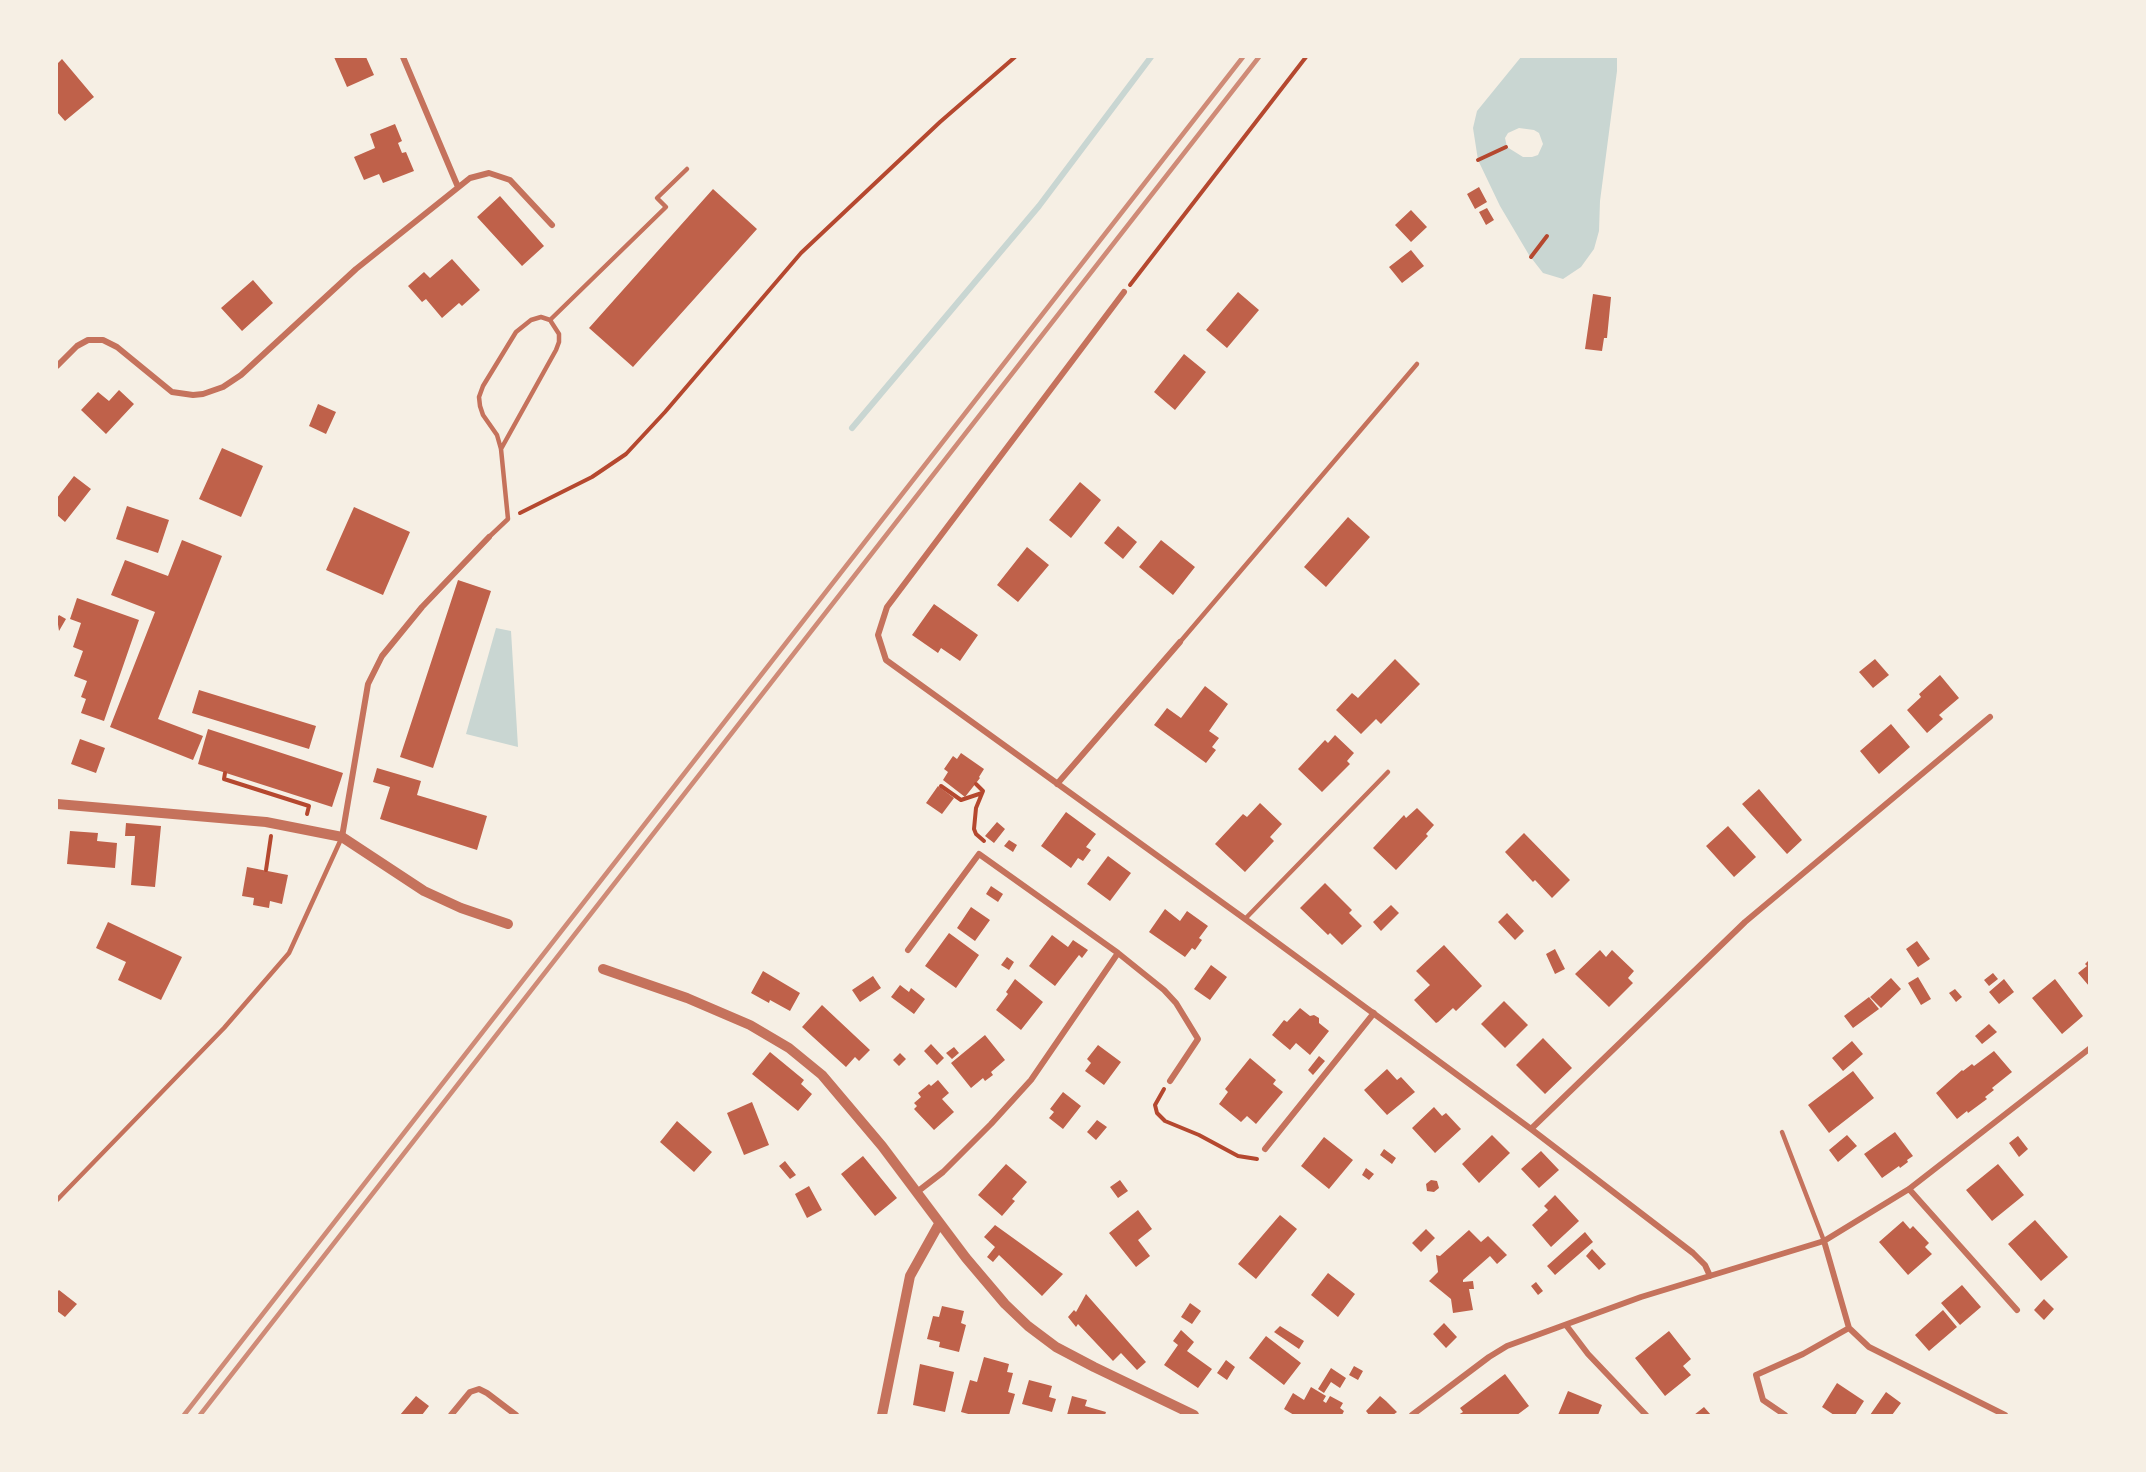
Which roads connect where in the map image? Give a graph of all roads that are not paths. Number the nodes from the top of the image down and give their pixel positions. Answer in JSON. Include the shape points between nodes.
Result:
{"nodes":[{"id":1,"x":403,"y":57,"type":"edge"},
{"id":2,"x":687,"y":169,"type":"dead end"},
{"id":3,"x":458,"y":187,"type":"junction"},
{"id":4,"x":552,"y":225,"type":"dead end"},
{"id":5,"x":1124,"y":292,"type":"road end"},
{"id":6,"x":550,"y":320,"type":"junction"},
{"id":7,"x":1417,"y":364,"type":"dead end"},
{"id":8,"x":57,"y":366,"type":"edge"},
{"id":9,"x":501,"y":449,"type":"junction"},
{"id":10,"x":489,"y":537,"type":"joint"},
{"id":11,"x":1180,"y":642,"type":"joint"},
{"id":12,"x":1990,"y":717,"type":"dead end"},
{"id":13,"x":1388,"y":772,"type":"dead end"},
{"id":14,"x":1057,"y":784,"type":"junction"},
{"id":15,"x":57,"y":804,"type":"edge"},
{"id":16,"x":342,"y":837,"type":"junction"},
{"id":17,"x":1245,"y":919,"type":"junction"},
{"id":18,"x":508,"y":924,"type":"dead end"},
{"id":19,"x":908,"y":950,"type":"dead end"},
{"id":20,"x":1118,"y":952,"type":"junction"},
{"id":21,"x":603,"y":969,"type":"dead end"},
{"id":22,"x":1374,"y":1013,"type":"junction"},
{"id":23,"x":2089,"y":1048,"type":"edge"},
{"id":24,"x":1170,"y":1081,"type":"road end"},
{"id":25,"x":1532,"y":1129,"type":"junction"},
{"id":26,"x":1782,"y":1132,"type":"dead end"},
{"id":27,"x":1265,"y":1149,"type":"dead end"},
{"id":28,"x":1909,"y":1189,"type":"junction"},
{"id":29,"x":917,"y":1192,"type":"junction"},
{"id":30,"x":57,"y":1200,"type":"edge"},
{"id":31,"x":939,"y":1224,"type":"junction"},
{"id":32,"x":1824,"y":1241,"type":"junction"},
{"id":33,"x":1710,"y":1276,"type":"junction"},
{"id":34,"x":2018,"y":1310,"type":"dead end"},
{"id":35,"x":1566,"y":1325,"type":"junction"},
{"id":36,"x":1849,"y":1328,"type":"junction"},
{"id":37,"x":452,"y":1415,"type":"edge"},
{"id":38,"x":516,"y":1415,"type":"edge"},
{"id":39,"x":882,"y":1415,"type":"edge"},
{"id":40,"x":1194,"y":1415,"type":"edge"},
{"id":41,"x":1412,"y":1415,"type":"edge"},
{"id":42,"x":1646,"y":1415,"type":"edge"},
{"id":43,"x":1785,"y":1415,"type":"edge"},
{"id":44,"x":2005,"y":1415,"type":"edge"}],
"edges":[{"from":1,"to":3,"type":"street"},
{"from":2,"to":6,"type":"lane","via":[[657,198],[666,207]]},
{"from":3,"to":4,"type":"street","via":[[489,173],[510,180]]},
{"from":3,"to":8,"type":"street","via":[[356,269],[223,387],[193,395],[172,392],[103,340],[88,340],[77,346]]},
{"from":5,"to":14,"type":"street","via":[[887,607],[878,635],[886,660]]},
{"from":6,"to":9,"type":"lane","via":[[559,334],[556,350]]},
{"from":6,"to":9,"type":"lane","via":[[541,317],[523,324],[483,386],[480,406]]},
{"from":7,"to":11,"type":"lane"},
{"from":9,"to":10,"type":"lane","via":[[508,519]]},
{"from":10,"to":16,"type":"street","via":[[422,607],[382,656],[368,684]]},
{"from":11,"to":14,"type":"street"},
{"from":12,"to":25,"type":"street","via":[[1745,922]]},
{"from":13,"to":17,"type":"lane"},
{"from":14,"to":17,"type":"street"},
{"from":15,"to":16,"type":"street","via":[[266,822]]},
{"from":16,"to":18,"type":"street","via":[[424,891]]},
{"from":16,"to":30,"type":"lane","via":[[289,953],[224,1028]]},
{"from":17,"to":22,"type":"street"},
{"from":19,"to":20,"type":"street","via":[[979,854]]},
{"from":20,"to":24,"type":"street","via":[[1164,990],[1198,1039]]},
{"from":20,"to":29,"type":"street","via":[[1031,1080],[943,1172]]},
{"from":21,"to":29,"type":"street","via":[[687,998],[750,1025],[789,1048],[822,1075]]},
{"from":22,"to":25,"type":"street"},
{"from":22,"to":27,"type":"street"},
{"from":23,"to":28,"type":"street"},
{"from":25,"to":33,"type":"street","via":[[1693,1252]]},
{"from":26,"to":32,"type":"lane"},
{"from":28,"to":32,"type":"street"},
{"from":28,"to":34,"type":"street"},
{"from":29,"to":31,"type":"street"},
{"from":31,"to":39,"type":"street","via":[[910,1276]]},
{"from":31,"to":40,"type":"street","via":[[1005,1304],[1056,1347]]},
{"from":32,"to":33,"type":"street"},
{"from":32,"to":36,"type":"street"},
{"from":33,"to":35,"type":"street"},
{"from":35,"to":41,"type":"street","via":[[1507,1346]]},
{"from":35,"to":42,"type":"street"},
{"from":36,"to":43,"type":"street","via":[[1756,1375],[1763,1400]]},
{"from":36,"to":44,"type":"street","via":[[1869,1347]]},
{"from":37,"to":38,"type":"street","via":[[470,1392],[479,1389]]}]}
